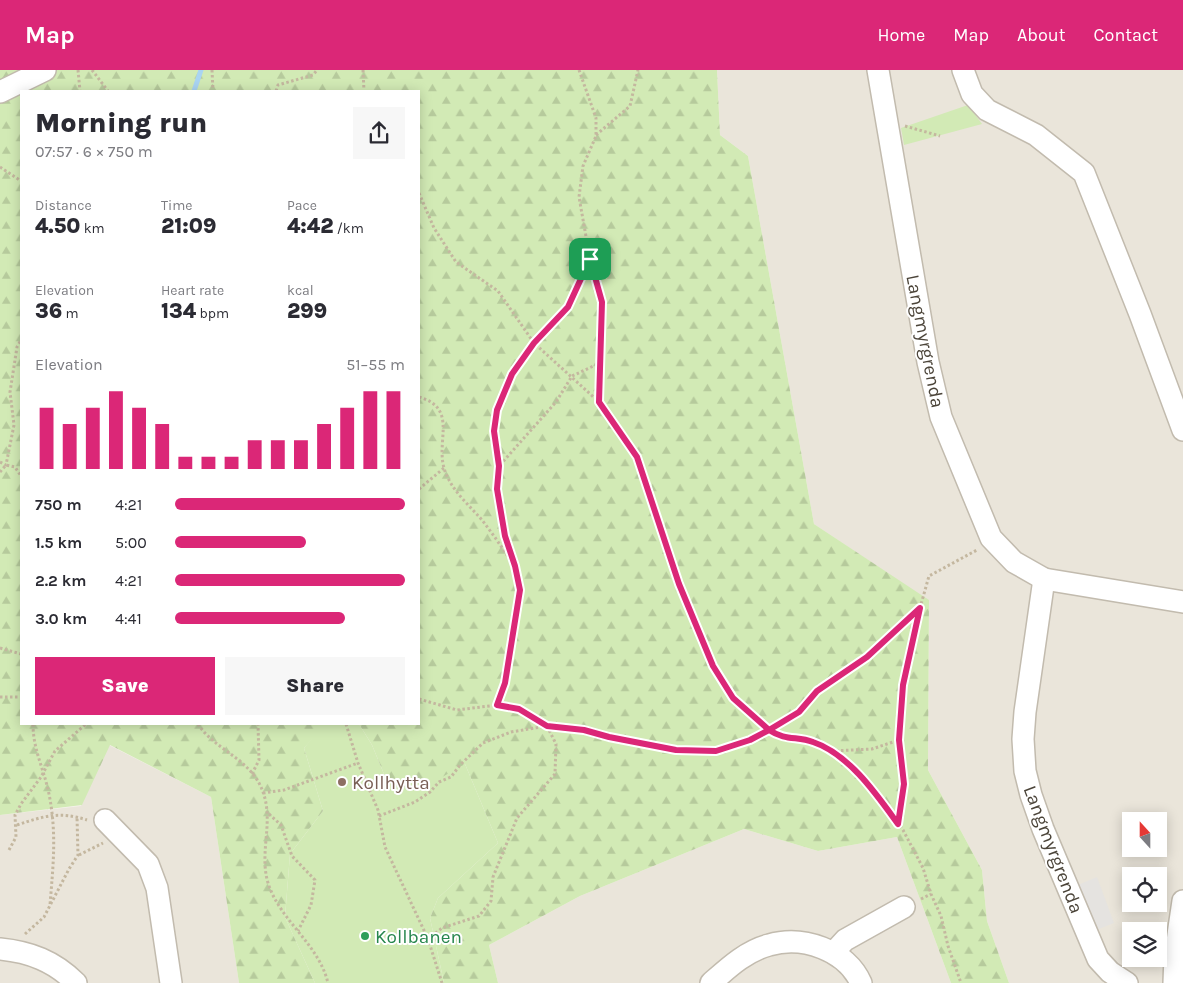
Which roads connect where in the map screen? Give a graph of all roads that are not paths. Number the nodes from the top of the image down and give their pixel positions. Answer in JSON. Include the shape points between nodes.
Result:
{"nodes":[{"id":1,"x":45,"y":70,"type":"edge"},
{"id":2,"x":878,"y":70,"type":"edge"},
{"id":3,"x":963,"y":70,"type":"edge"},
{"id":4,"x":0,"y":92,"type":"edge"},
{"id":5,"x":1183,"y":430,"type":"edge"},
{"id":6,"x":1044,"y":579,"type":"junction"},
{"id":7,"x":1183,"y":602,"type":"edge"},
{"id":8,"x":105,"y":820,"type":"road end"},
{"id":9,"x":1183,"y":901,"type":"edge"},
{"id":10,"x":904,"y":907,"type":"dead end"},
{"id":11,"x":0,"y":949,"type":"edge"},
{"id":12,"x":834,"y":952,"type":"junction"},
{"id":13,"x":76,"y":983,"type":"edge"},
{"id":14,"x":171,"y":983,"type":"edge"},
{"id":15,"x":711,"y":983,"type":"edge"},
{"id":16,"x":862,"y":983,"type":"edge"},
{"id":17,"x":1127,"y":983,"type":"edge"},
{"id":18,"x":1174,"y":983,"type":"edge"}],
"edges":[{"from":1,"to":4,"type":"street"},
{"from":2,"to":6,"type":"street","name":"Langmyrgrenda","via":[[928,362],[942,417],[990,538],[1014,562]]},
{"from":3,"to":5,"type":"street","via":[[972,94],[987,110],[1036,135],[1084,173]]},
{"from":6,"to":7,"type":"street","name":"Langmyrgrenda"},
{"from":6,"to":17,"type":"street","name":"Langmyrgrenda","via":[[1025,712],[1025,771],[1040,820],[1098,960]]},
{"from":8,"to":14,"type":"street","via":[[148,864],[158,888]]},
{"from":9,"to":18,"type":"street"},
{"from":10,"to":12,"type":"street","via":[[845,940]]},
{"from":11,"to":13,"type":"street","via":[[38,956],[63,970]]},
{"from":12,"to":15,"type":"street","via":[[800,942],[768,945],[735,962]]},
{"from":12,"to":16,"type":"street"}]}
